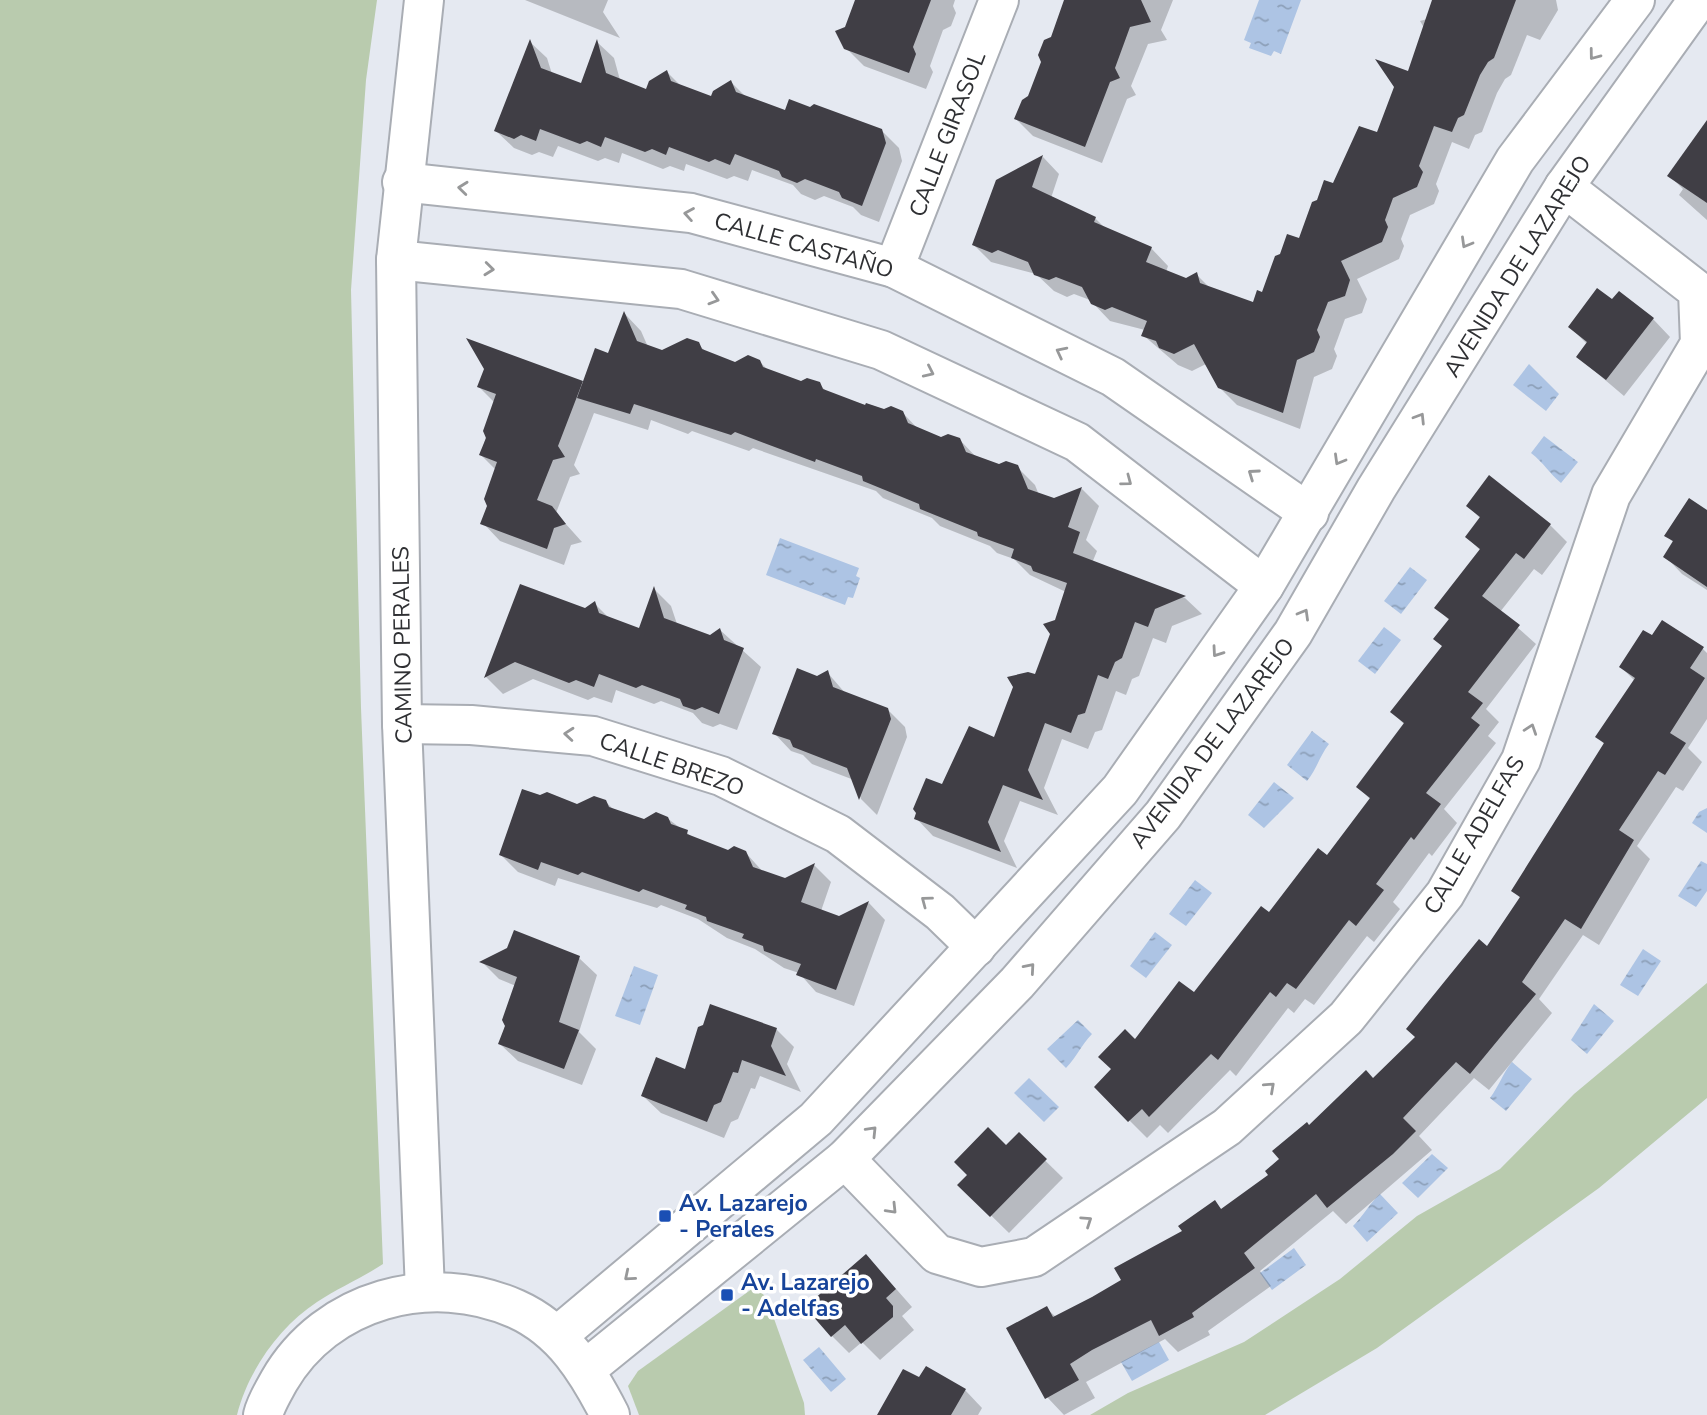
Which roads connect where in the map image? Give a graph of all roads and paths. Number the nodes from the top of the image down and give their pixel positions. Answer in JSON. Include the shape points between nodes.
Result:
{"nodes":[{"id":1,"x":424,"y":0,"type":"edge"},
{"id":2,"x":999,"y":0,"type":"edge"},
{"id":3,"x":1635,"y":0,"type":"edge"},
{"id":4,"x":1698,"y":0,"type":"edge"},
{"id":5,"x":402,"y":182,"type":"junction"},
{"id":6,"x":1564,"y":187,"type":"junction"},
{"id":7,"x":396,"y":260,"type":"junction"},
{"id":8,"x":894,"y":268,"type":"junction"},
{"id":9,"x":1309,"y":513,"type":"junction"},
{"id":10,"x":1264,"y":586,"type":"junction"},
{"id":11,"x":402,"y":724,"type":"junction"},
{"id":12,"x":976,"y":947,"type":"junction"},
{"id":13,"x":845,"y":1159,"type":"junction"},
{"id":14,"x":425,"y":1291,"type":"junction"},
{"id":15,"x":557,"y":1336,"type":"junction"},
{"id":16,"x":586,"y":1369,"type":"junction"},
{"id":17,"x":263,"y":1415,"type":"edge"},
{"id":18,"x":610,"y":1415,"type":"edge"}],
"edges":[{"from":1,"to":5,"type":"street","name":"CAMINO PERALES"},
{"from":2,"to":8,"type":"street","name":"CALLE GIRASOL"},
{"from":3,"to":9,"type":"street","name":"AVENIDA DE LAZAREJO","one_way":true,"via":[[1515,160]]},
{"from":4,"to":6,"type":"street","name":"AVENIDA DE LAZAREJO"},
{"from":5,"to":7,"type":"street","name":"CAMINO PERALES"},
{"from":8,"to":5,"type":"street","name":"CALLE CASTAÑO","one_way":true,"via":[[691,213]]},
{"from":13,"to":6,"type":"street","name":"AVENIDA DE LAZAREJO","one_way":true,"via":[[1017,983],[1163,815],[1293,633],[1376,489]]},
{"from":13,"to":6,"type":"street","name":"CALLE ADELFAS","one_way":true,"via":[[937,1254],[982,1267],[1034,1257],[1227,1127],[1346,1018],[1445,894],[1521,760],[1611,495],[1700,344],[1698,291]]},
{"from":7,"to":10,"type":"street","one_way":true,"via":[[681,289],[881,350],[1077,442]]},
{"from":7,"to":11,"type":"street","name":"CAMINO PERALES"},
{"from":9,"to":8,"type":"street","name":"CALLE CASTAÑO","one_way":true,"via":[[1113,377]]},
{"from":9,"to":10,"type":"street","name":"AVENIDA DE LAZAREJO"},
{"from":10,"to":12,"type":"street","name":"AVENIDA DE LAZAREJO","one_way":true,"via":[[1119,790]]},
{"from":12,"to":11,"type":"street","name":"CALLE BREZO","one_way":true,"via":[[940,912],[838,834],[721,776],[593,736]]},
{"from":11,"to":14,"type":"street","name":"CAMINO PERALES"},
{"from":12,"to":15,"type":"street","name":"AVENIDA DE LAZAREJO","one_way":true,"via":[[817,1119]]},
{"from":13,"to":16,"type":"street","name":"AVENIDA DE LAZAREJO"},
{"from":14,"to":15,"type":"street","via":[[472,1294],[517,1310]]},
{"from":14,"to":17,"type":"street","via":[[374,1301],[328,1325],[290,1361]]},
{"from":15,"to":16,"type":"street"},
{"from":16,"to":18,"type":"street"}]}
